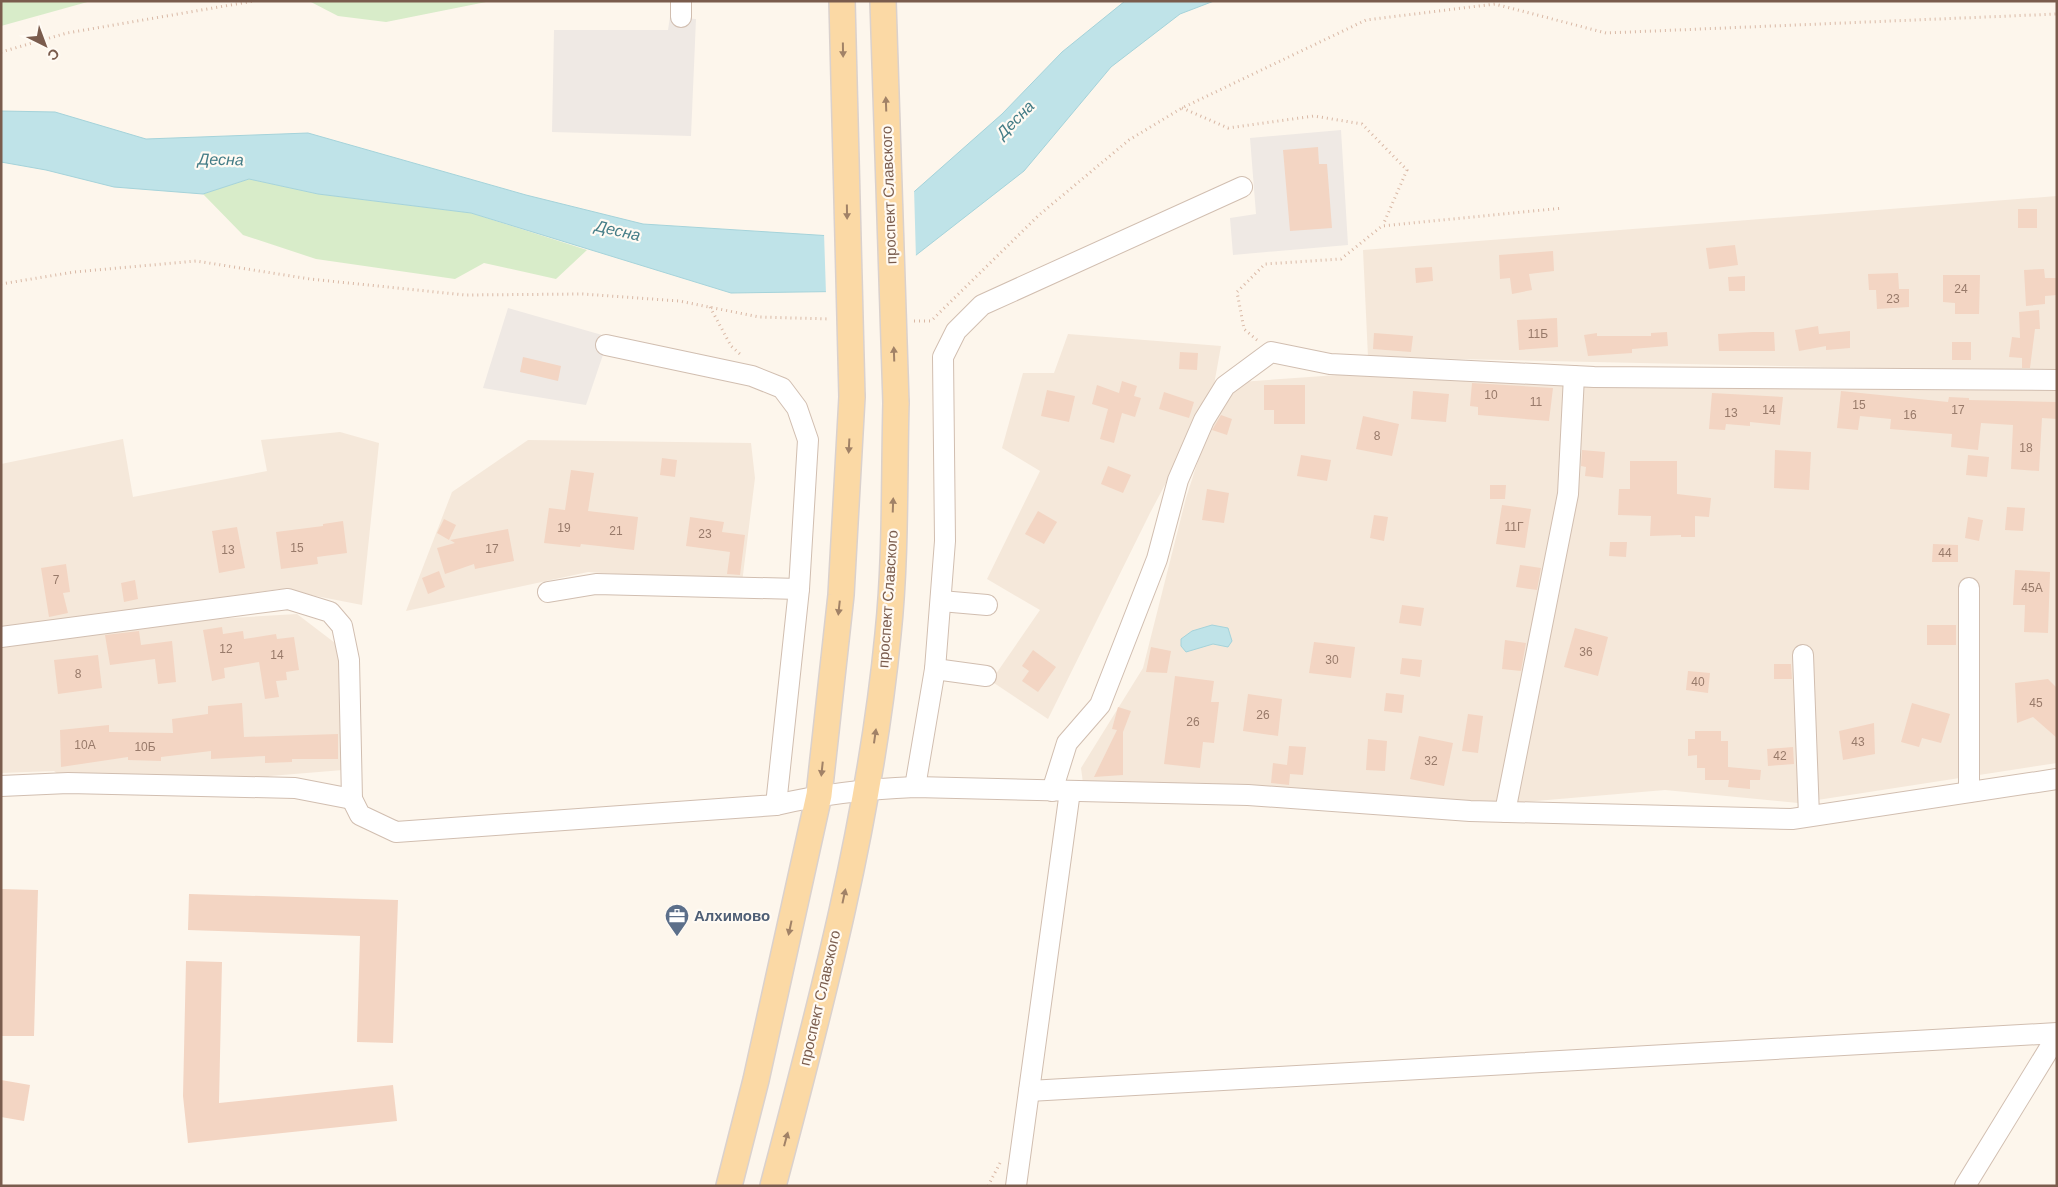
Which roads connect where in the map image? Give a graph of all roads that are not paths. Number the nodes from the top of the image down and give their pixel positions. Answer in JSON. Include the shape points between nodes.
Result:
{"nodes":[{"id":1,"x":842,"y":1,"type":"edge"},
{"id":2,"x":883,"y":1,"type":"edge"},
{"id":3,"x":1242,"y":187,"type":"dead end"},
{"id":4,"x":606,"y":345,"type":"dead end"},
{"id":5,"x":1574,"y":376,"type":"junction"},
{"id":6,"x":2057,"y":380,"type":"edge"},
{"id":7,"x":1969,"y":588,"type":"dead end"},
{"id":8,"x":799,"y":589,"type":"junction"},
{"id":9,"x":548,"y":592,"type":"dead end"},
{"id":10,"x":941,"y":601,"type":"junction"},
{"id":11,"x":987,"y":605,"type":"dead end"},
{"id":12,"x":1,"y":637,"type":"edge"},
{"id":13,"x":1803,"y":655,"type":"dead end"},
{"id":14,"x":935,"y":669,"type":"junction"},
{"id":15,"x":986,"y":676,"type":"dead end"},
{"id":16,"x":2057,"y":779,"type":"edge"},
{"id":17,"x":1,"y":786,"type":"edge"},
{"id":18,"x":915,"y":787,"type":"junction"},
{"id":19,"x":868,"y":789,"type":"junction"},
{"id":20,"x":1061,"y":791,"type":"junction"},
{"id":21,"x":1969,"y":792,"type":"junction"},
{"id":22,"x":819,"y":795,"type":"junction"},
{"id":23,"x":352,"y":799,"type":"junction"},
{"id":24,"x":776,"y":805,"type":"junction"},
{"id":25,"x":1505,"y":812,"type":"junction"},
{"id":26,"x":1809,"y":816,"type":"junction"},
{"id":27,"x":2057,"y":1035,"type":"edge"},
{"id":28,"x":1030,"y":1092,"type":"junction"},
{"id":29,"x":729,"y":1186,"type":"edge"},
{"id":30,"x":773,"y":1186,"type":"edge"},
{"id":31,"x":1016,"y":1186,"type":"edge"},
{"id":32,"x":1965,"y":1186,"type":"edge"}],
"edges":[{"from":1,"to":22,"type":"main road","one_way":true,"bridge":true,"via":[[852,397],[841,595]]},
{"from":19,"to":2,"type":"main road","name":"проспект Славского","one_way":true,"bridge":true,"via":[[888,635],[896,403]]},
{"from":3,"to":10,"type":"street","via":[[982,305],[956,331],[943,357],[946,541]]},
{"from":4,"to":8,"type":"street","via":[[752,376],[782,388],[797,408],[808,440]]},
{"from":5,"to":6,"type":"street"},
{"from":5,"to":20,"type":"street","via":[[1330,364],[1271,352],[1224,386],[1204,420],[1178,480],[1157,559],[1100,705],[1067,743]]},
{"from":5,"to":25,"type":"street","via":[[1568,494]]},
{"from":7,"to":21,"type":"street"},
{"from":8,"to":9,"type":"street","via":[[596,584]]},
{"from":8,"to":24,"type":"street"},
{"from":10,"to":11,"type":"street"},
{"from":10,"to":14,"type":"street"},
{"from":12,"to":23,"type":"street","via":[[288,599],[330,612],[342,626],[349,660]]},
{"from":13,"to":26,"type":"street"},
{"from":14,"to":15,"type":"street"},
{"from":14,"to":18,"type":"street"},
{"from":16,"to":21,"type":"street"},
{"from":17,"to":23,"type":"street","via":[[68,783],[295,788]]},
{"from":18,"to":19,"type":"street"},
{"from":18,"to":20,"type":"street"},
{"from":19,"to":22,"type":"street"},
{"from":30,"to":19,"type":"main road","name":"проспект Славского","one_way":true,"via":[[815,1028]]},
{"from":20,"to":25,"type":"street","via":[[1248,796]]},
{"from":20,"to":28,"type":"street"},
{"from":21,"to":26,"type":"street"},
{"from":22,"to":24,"type":"street"},
{"from":22,"to":29,"type":"main road","one_way":true,"via":[[756,1080]]},
{"from":23,"to":24,"type":"street","via":[[360,815],[396,832]]},
{"from":25,"to":26,"type":"street","via":[[1792,819]]},
{"from":27,"to":28,"type":"street"},
{"from":27,"to":32,"type":"street"},
{"from":28,"to":31,"type":"street"}]}
